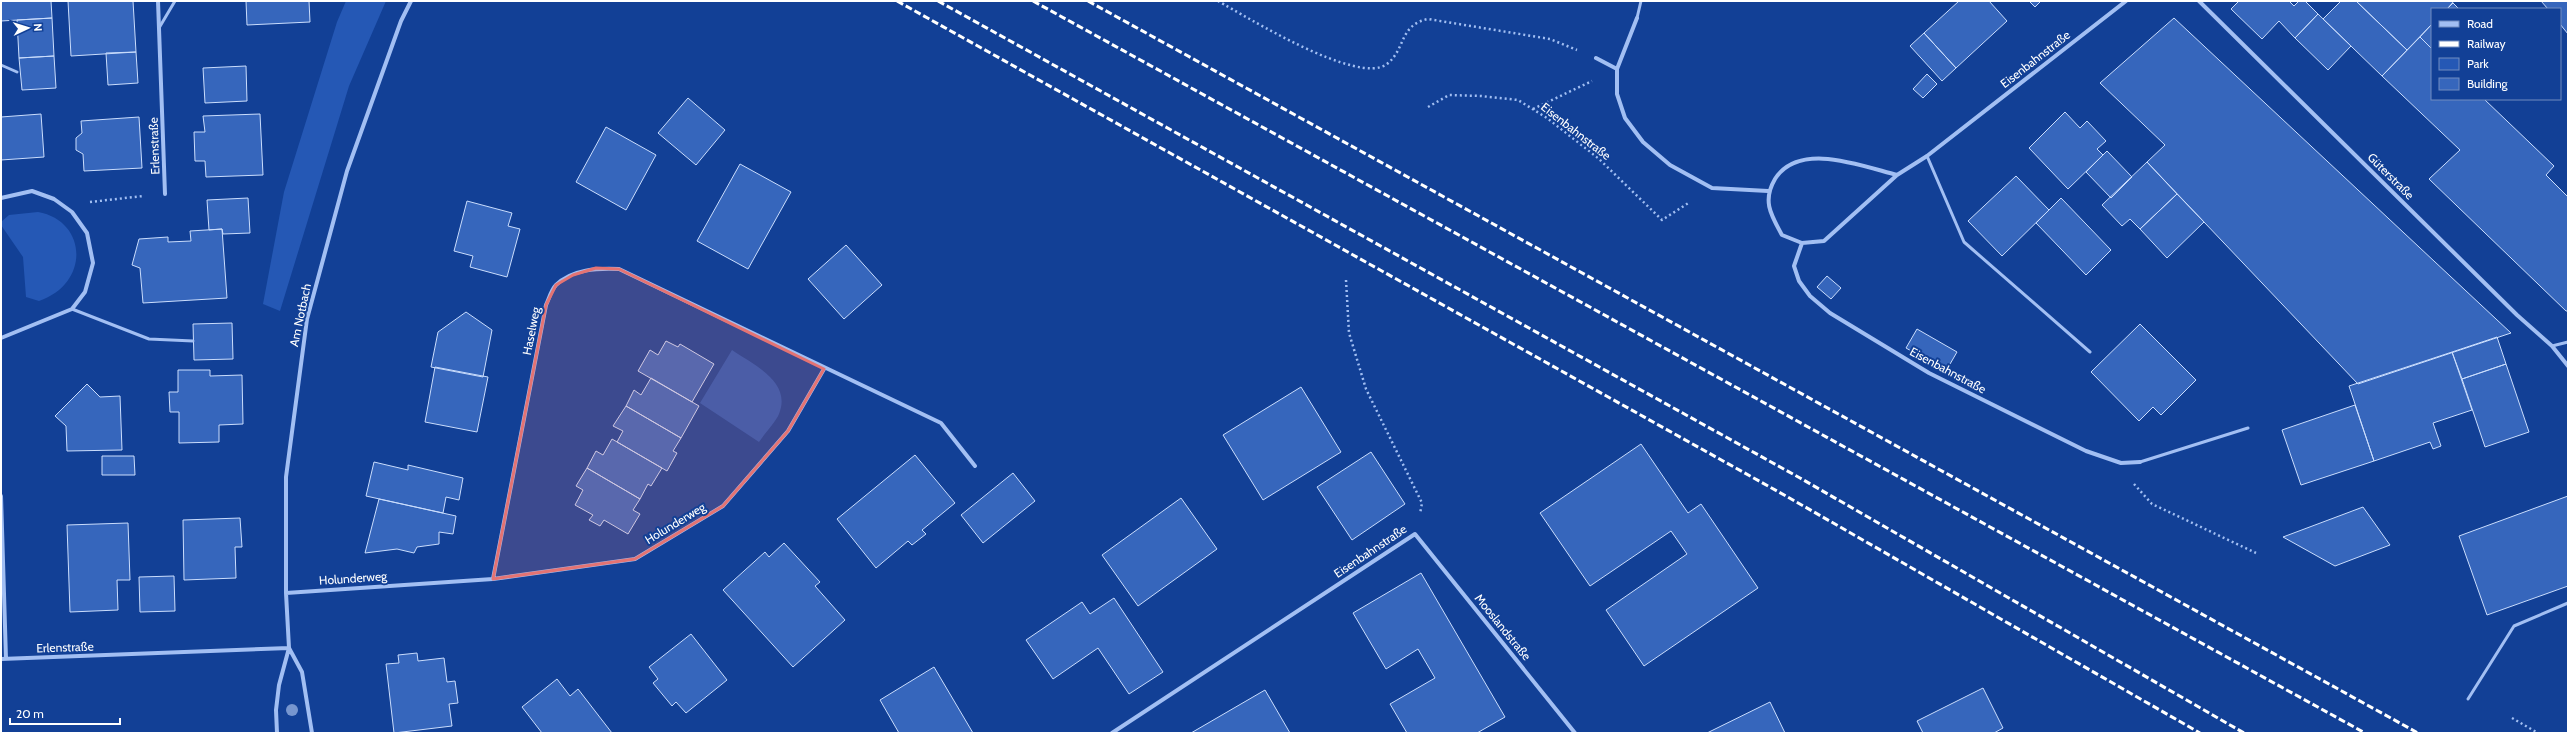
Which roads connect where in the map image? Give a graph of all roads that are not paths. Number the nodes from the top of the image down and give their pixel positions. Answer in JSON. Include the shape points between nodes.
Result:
{"nodes":[{"id":1,"x":158,"y":1,"type":"edge"},
{"id":2,"x":175,"y":1,"type":"edge"},
{"id":3,"x":411,"y":1,"type":"edge"},
{"id":4,"x":1641,"y":1,"type":"edge"},
{"id":5,"x":2126,"y":1,"type":"edge"},
{"id":6,"x":2199,"y":1,"type":"edge"},
{"id":7,"x":1637,"y":18,"type":"joint"},
{"id":8,"x":159,"y":28,"type":"junction"},
{"id":9,"x":1596,"y":58,"type":"road end"},
{"id":10,"x":1,"y":65,"type":"edge"},
{"id":11,"x":1618,"y":69,"type":"junction"},
{"id":12,"x":17,"y":72,"type":"dead end"},
{"id":13,"x":1927,"y":156,"type":"junction"},
{"id":14,"x":1897,"y":175,"type":"junction"},
{"id":15,"x":1768,"y":191,"type":"junction"},
{"id":16,"x":165,"y":194,"type":"road end"},
{"id":17,"x":1,"y":198,"type":"edge"},
{"id":18,"x":1802,"y":243,"type":"junction"},
{"id":19,"x":72,"y":309,"type":"junction"},
{"id":20,"x":1,"y":338,"type":"edge"},
{"id":21,"x":193,"y":341,"type":"dead end"},
{"id":22,"x":2568,"y":342,"type":"edge"},
{"id":23,"x":2552,"y":346,"type":"junction"},
{"id":24,"x":2090,"y":352,"type":"dead end"},
{"id":25,"x":2568,"y":366,"type":"edge"},
{"id":26,"x":824,"y":368,"type":"junction"},
{"id":27,"x":2248,"y":428,"type":"dead end"},
{"id":28,"x":2140,"y":462,"type":"joint"},
{"id":29,"x":975,"y":466,"type":"dead end"},
{"id":30,"x":1,"y":496,"type":"edge"},
{"id":31,"x":1415,"y":534,"type":"joint"},
{"id":32,"x":493,"y":579,"type":"junction"},
{"id":33,"x":286,"y":593,"type":"junction"},
{"id":34,"x":2568,"y":603,"type":"edge"},
{"id":35,"x":289,"y":648,"type":"junction"},
{"id":36,"x":1,"y":659,"type":"edge"},
{"id":37,"x":6,"y":659,"type":"junction"},
{"id":38,"x":2468,"y":699,"type":"dead end"},
{"id":39,"x":277,"y":733,"type":"edge"},
{"id":40,"x":312,"y":733,"type":"edge"},
{"id":41,"x":1112,"y":733,"type":"edge"},
{"id":42,"x":1575,"y":733,"type":"edge"}],
"edges":[{"from":1,"to":8,"type":"street","name":"Erlenstraße"},
{"from":2,"to":8,"type":"lane"},
{"from":3,"to":33,"type":"street","name":"Am Notbach","via":[[401,20],[347,171],[307,319],[286,476]]},
{"from":4,"to":7,"type":"lane"},
{"from":5,"to":13,"type":"street","name":"Eisenbahnstraße"},
{"from":6,"to":23,"type":"street","name":"Güterstraße","via":[[2517,315]]},
{"from":7,"to":11,"type":"street"},
{"from":8,"to":16,"type":"street","name":"Erlenstraße"},
{"from":9,"to":11,"type":"street"},
{"from":10,"to":12,"type":"lane"},
{"from":11,"to":15,"type":"street","via":[[1617,94],[1625,118],[1643,142],[1670,164],[1712,188]]},
{"from":13,"to":14,"type":"street","name":"Eisenbahnstraße"},
{"from":13,"to":24,"type":"lane","via":[[1964,242]]},
{"from":14,"to":15,"type":"street","via":[[1818,157],[1796,161],[1780,172]]},
{"from":14,"to":18,"type":"street","name":"Eisenbahnstraße","via":[[1824,241]]},
{"from":15,"to":18,"type":"street","name":"Eisenbahnstraße","via":[[1770,214],[1782,235]]},
{"from":17,"to":19,"type":"street","via":[[32,191],[54,199],[72,212],[87,232],[93,263],[85,292]]},
{"from":18,"to":28,"type":"street","name":"Eisenbahnstraße","via":[[1794,266],[1799,281],[1810,296],[1830,313],[1929,373],[2086,451],[2120,463]]},
{"from":19,"to":20,"type":"street"},
{"from":19,"to":21,"type":"lane","via":[[149,339]]},
{"from":22,"to":23,"type":"lane"},
{"from":23,"to":25,"type":"street","name":"Güterstraße"},
{"from":26,"to":29,"type":"street","via":[[941,423]]},
{"from":26,"to":32,"type":"street","name":"Holunderweg","via":[[788,431],[723,506],[635,559]]},
{"from":26,"to":32,"type":"street","name":"Haselweg","via":[[619,269],[596,268],[573,275],[556,285],[546,305]]},
{"from":27,"to":28,"type":"lane"},
{"from":30,"to":37,"type":"street"},
{"from":31,"to":41,"type":"street","name":"Eisenbahnstraße"},
{"from":31,"to":42,"type":"street","name":"Mooslandstraße"},
{"from":32,"to":33,"type":"street","name":"Holunderweg"},
{"from":33,"to":35,"type":"street","name":"Am Notbach"},
{"from":34,"to":38,"type":"lane","via":[[2514,626]]},
{"from":35,"to":37,"type":"street","name":"Erlenstraße"},
{"from":35,"to":39,"type":"street","name":"Am Notbach","via":[[279,685]]},
{"from":35,"to":40,"type":"street","name":"Am Notbach","via":[[302,672]]},
{"from":36,"to":37,"type":"street","name":"Erlenstraße"}]}
